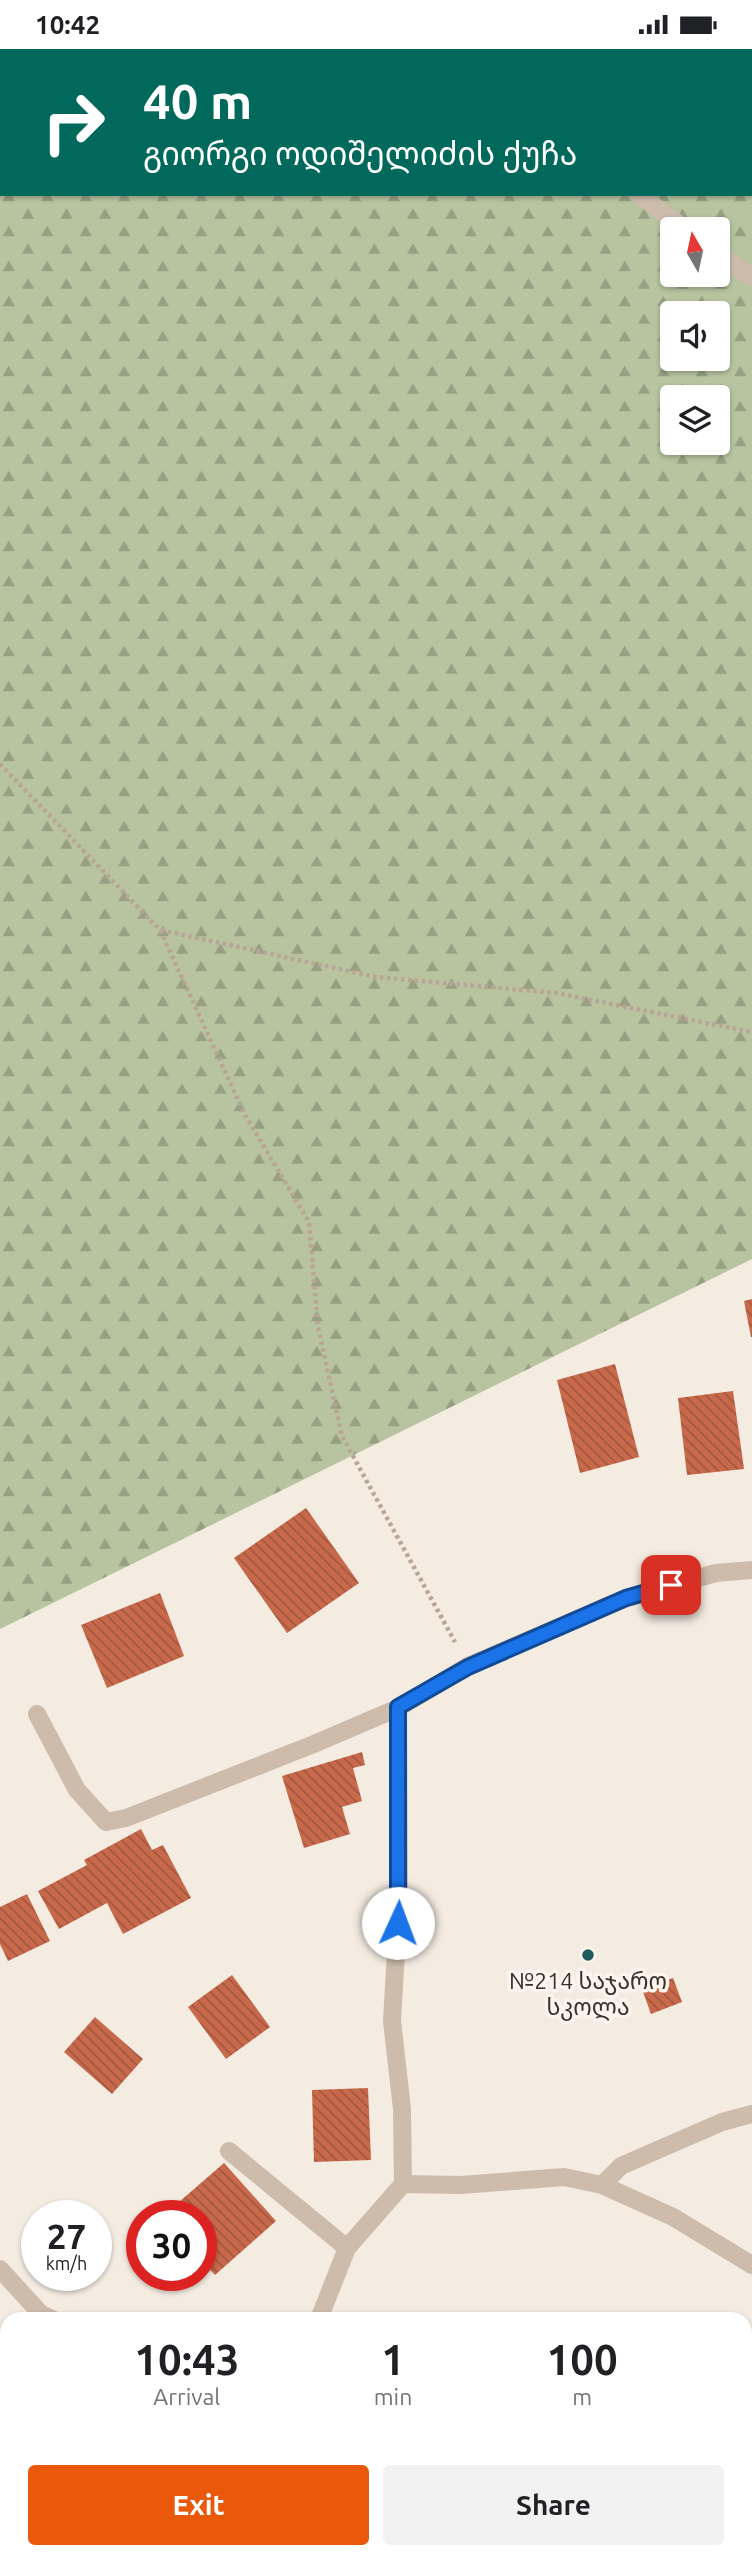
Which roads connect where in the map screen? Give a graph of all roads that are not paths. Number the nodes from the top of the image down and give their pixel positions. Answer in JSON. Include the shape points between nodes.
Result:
{"nodes":[{"id":1,"x":641,"y":196,"type":"edge"},
{"id":2,"x":669,"y":217,"type":"edge"},
{"id":3,"x":730,"y":262,"type":"edge"},
{"id":4,"x":752,"y":278,"type":"edge"},
{"id":5,"x":752,"y":1570,"type":"edge"},
{"id":6,"x":398,"y":1707,"type":"junction"},
{"id":7,"x":37,"y":1714,"type":"dead end"},
{"id":8,"x":752,"y":2114,"type":"edge"},
{"id":9,"x":229,"y":2151,"type":"dead end"},
{"id":10,"x":403,"y":2184,"type":"junction"},
{"id":11,"x":601,"y":2185,"type":"junction"},
{"id":12,"x":346,"y":2248,"type":"junction"},
{"id":13,"x":752,"y":2265,"type":"edge"},
{"id":14,"x":0,"y":2269,"type":"edge"},
{"id":15,"x":39,"y":2312,"type":"edge"},
{"id":16,"x":322,"y":2312,"type":"edge"}],
"edges":[{"from":1,"to":2,"type":"street"},
{"from":3,"to":4,"type":"street"},
{"from":5,"to":6,"type":"street","via":[[716,1573],[626,1598],[468,1667]]},
{"from":6,"to":7,"type":"street","via":[[314,1744],[106,1822],[77,1790]]},
{"from":6,"to":10,"type":"street","via":[[399,1899],[392,2021],[402,2109]]},
{"from":8,"to":11,"type":"street","via":[[722,2122],[621,2166]]},
{"from":9,"to":12,"type":"street"},
{"from":10,"to":11,"type":"street","via":[[461,2185],[564,2177]]},
{"from":10,"to":12,"type":"street"},
{"from":11,"to":13,"type":"street","via":[[673,2217]]},
{"from":12,"to":16,"type":"street"},
{"from":14,"to":15,"type":"street"}]}
